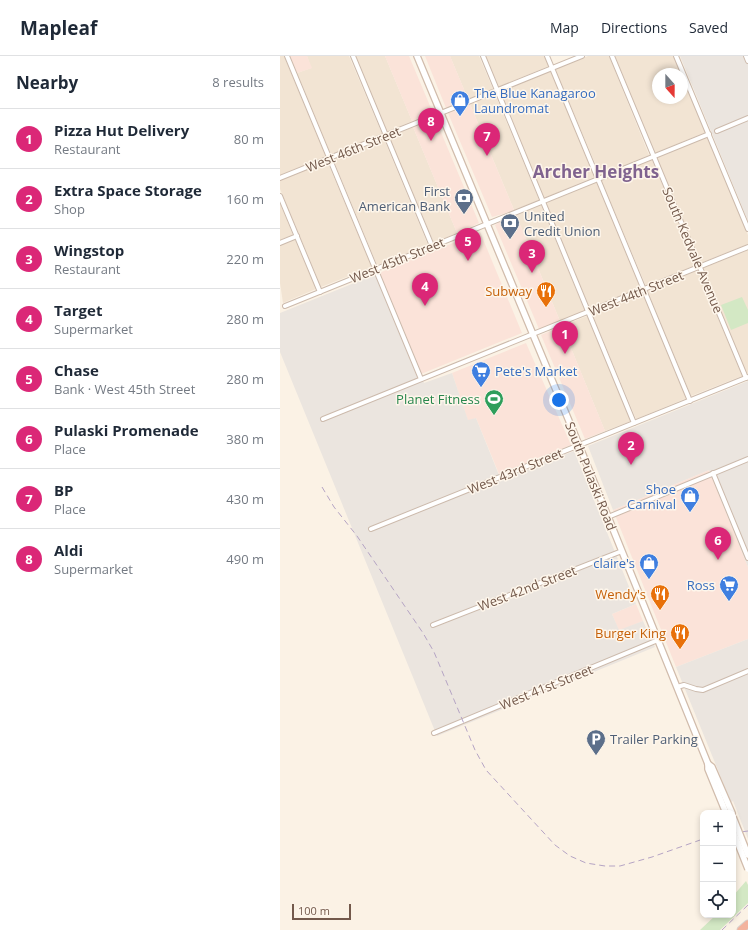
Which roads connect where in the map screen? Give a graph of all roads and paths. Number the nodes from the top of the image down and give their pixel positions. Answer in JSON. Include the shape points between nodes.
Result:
{"nodes":[{"id":1,"x":287,"y":56,"type":"edge"},
{"id":2,"x":353,"y":56,"type":"edge"},
{"id":3,"x":417,"y":56,"type":"edge"},
{"id":4,"x":483,"y":56,"type":"edge"},
{"id":5,"x":547,"y":56,"type":"edge"},
{"id":6,"x":582,"y":56,"type":"edge"},
{"id":7,"x":612,"y":56,"type":"edge"},
{"id":8,"x":676,"y":56,"type":"edge"},
{"id":9,"x":746,"y":56,"type":"edge"},
{"id":10,"x":748,"y":61,"type":"edge"},
{"id":11,"x":552,"y":68,"type":"junction"},
{"id":12,"x":497,"y":90,"type":"junction"},
{"id":13,"x":440,"y":113,"type":"junction"},
{"id":14,"x":748,"y":118,"type":"edge"},
{"id":15,"x":717,"y":131,"type":"dead end"},
{"id":16,"x":709,"y":134,"type":"junction"},
{"id":17,"x":386,"y":135,"type":"junction"},
{"id":18,"x":654,"y":156,"type":"junction"},
{"id":19,"x":330,"y":158,"type":"junction"},
{"id":20,"x":280,"y":178,"type":"edge"},
{"id":21,"x":598,"y":179,"type":"junction"},
{"id":22,"x":280,"y":196,"type":"edge"},
{"id":23,"x":543,"y":201,"type":"junction"},
{"id":24,"x":486,"y":224,"type":"junction"},
{"id":25,"x":748,"y":229,"type":"edge"},
{"id":26,"x":297,"y":236,"type":"junction"},
{"id":27,"x":280,"y":243,"type":"edge"},
{"id":28,"x":432,"y":246,"type":"junction"},
{"id":29,"x":748,"y":247,"type":"edge"},
{"id":30,"x":699,"y":267,"type":"junction"},
{"id":31,"x":376,"y":269,"type":"junction"},
{"id":32,"x":644,"y":290,"type":"junction"},
{"id":33,"x":320,"y":292,"type":"junction"},
{"id":34,"x":285,"y":306,"type":"dead end"},
{"id":35,"x":588,"y":312,"type":"junction"},
{"id":36,"x":533,"y":334,"type":"junction"},
{"id":37,"x":747,"y":378,"type":"edge"},
{"id":38,"x":421,"y":379,"type":"junction"},
{"id":39,"x":690,"y":400,"type":"junction"},
{"id":40,"x":323,"y":419,"type":"dead end"},
{"id":41,"x":634,"y":423,"type":"junction"},
{"id":42,"x":579,"y":445,"type":"junction"},
{"id":43,"x":748,"y":459,"type":"edge"},
{"id":44,"x":713,"y":473,"type":"junction"},
{"id":45,"x":608,"y":516,"type":"junction"},
{"id":46,"x":371,"y":529,"type":"dead end"},
{"id":47,"x":622,"y":551,"type":"junction"},
{"id":48,"x":748,"y":558,"type":"edge"},
{"id":49,"x":432,"y":625,"type":"dead end"},
{"id":50,"x":658,"y":640,"type":"junction"},
{"id":51,"x":748,"y":671,"type":"edge"},
{"id":52,"x":677,"y":687,"type":"junction"},
{"id":53,"x":434,"y":733,"type":"dead end"},
{"id":54,"x":708,"y":764,"type":"junction"},
{"id":55,"x":725,"y":810,"type":"edge"},
{"id":56,"x":731,"y":810,"type":"edge"},
{"id":57,"x":736,"y":825,"type":"edge"},
{"id":58,"x":736,"y":839,"type":"edge"},
{"id":59,"x":748,"y":855,"type":"edge"},
{"id":60,"x":748,"y":869,"type":"edge"},
{"id":61,"x":748,"y":924,"type":"edge"},
{"id":62,"x":748,"y":929,"type":"edge"},
{"id":63,"x":741,"y":930,"type":"edge"},
{"id":64,"x":744,"y":930,"type":"edge"}],
"edges":[{"from":1,"to":19,"type":"street"},
{"from":2,"to":17,"type":"street"},
{"from":3,"to":13,"type":"main road","name":"South Pulaski Road"},
{"from":4,"to":12,"type":"street"},
{"from":5,"to":11,"type":"street"},
{"from":6,"to":11,"type":"street","name":"West 46th Street"},
{"from":7,"to":18,"type":"street","name":"South Kedvale Avenue"},
{"from":8,"to":16,"type":"street"},
{"from":9,"to":10,"type":"street"},
{"from":11,"to":12,"type":"street","name":"West 46th Street"},
{"from":11,"to":21,"type":"street"},
{"from":12,"to":13,"type":"street","name":"West 46th Street"},
{"from":12,"to":23,"type":"street"},
{"from":13,"to":17,"type":"street","name":"West 46th Street"},
{"from":13,"to":24,"type":"main road","name":"South Pulaski Road"},
{"from":14,"to":15,"type":"street"},
{"from":16,"to":18,"type":"street","name":"West 45th Street"},
{"from":16,"to":25,"type":"street"},
{"from":17,"to":19,"type":"street","name":"West 46th Street"},
{"from":17,"to":28,"type":"street"},
{"from":18,"to":21,"type":"street","name":"West 45th Street"},
{"from":18,"to":30,"type":"street","name":"South Kedvale Avenue"},
{"from":19,"to":20,"type":"street","name":"West 46th Street"},
{"from":19,"to":31,"type":"street"},
{"from":21,"to":23,"type":"street","name":"West 45th Street"},
{"from":21,"to":32,"type":"street"},
{"from":22,"to":26,"type":"street"},
{"from":23,"to":24,"type":"street","name":"West 45th Street"},
{"from":23,"to":35,"type":"street"},
{"from":24,"to":28,"type":"street","name":"West 45th Street"},
{"from":24,"to":36,"type":"main road","name":"South Pulaski Road"},
{"from":26,"to":27,"type":"street"},
{"from":26,"to":33,"type":"street"},
{"from":28,"to":31,"type":"street","name":"West 45th Street"},
{"from":29,"to":30,"type":"street","name":"West 44th Street"},
{"from":30,"to":32,"type":"street","name":"West 44th Street"},
{"from":30,"to":37,"type":"street","name":"South Kedvale Avenue"},
{"from":31,"to":33,"type":"street","name":"West 45th Street"},
{"from":31,"to":38,"type":"street"},
{"from":32,"to":35,"type":"street","name":"West 44th Street"},
{"from":32,"to":39,"type":"street"},
{"from":33,"to":34,"type":"street","name":"West 45th Street"},
{"from":35,"to":36,"type":"street","name":"West 44th Street"},
{"from":35,"to":41,"type":"street"},
{"from":36,"to":38,"type":"street","name":"West 44th Street"},
{"from":36,"to":42,"type":"main road","name":"South Pulaski Road"},
{"from":37,"to":39,"type":"street","name":"West 43rd Street"},
{"from":38,"to":40,"type":"street","name":"West 44th Street"},
{"from":39,"to":41,"type":"street","name":"West 43rd Street"},
{"from":41,"to":42,"type":"street","name":"West 43rd Street"},
{"from":42,"to":45,"type":"main road","name":"South Pulaski Road"},
{"from":42,"to":46,"type":"street","name":"West 43rd Street"},
{"from":43,"to":44,"type":"street"},
{"from":44,"to":45,"type":"street"},
{"from":44,"to":48,"type":"street"},
{"from":45,"to":47,"type":"main road","name":"South Pulaski Road"},
{"from":47,"to":49,"type":"street","name":"West 42nd Street"},
{"from":47,"to":50,"type":"main road","name":"South Pulaski Road"},
{"from":50,"to":52,"type":"main road","name":"South Pulaski Road"},
{"from":50,"to":53,"type":"street","name":"West 41st Street"},
{"from":51,"to":52,"type":"street","via":[[703,690],[684,685]]},
{"from":52,"to":54,"type":"main road","name":"South Pulaski Road"},
{"from":54,"to":55,"type":"main road","name":"South Pulaski Road"},
{"from":54,"to":56,"type":"main road","name":"South Pulaski Road","via":[[712,767]]},
{"from":57,"to":59,"type":"main road","bridge":true},
{"from":58,"to":60,"type":"main road","bridge":true},
{"from":61,"to":63,"type":"highway"},
{"from":62,"to":64,"type":"highway"}]}
